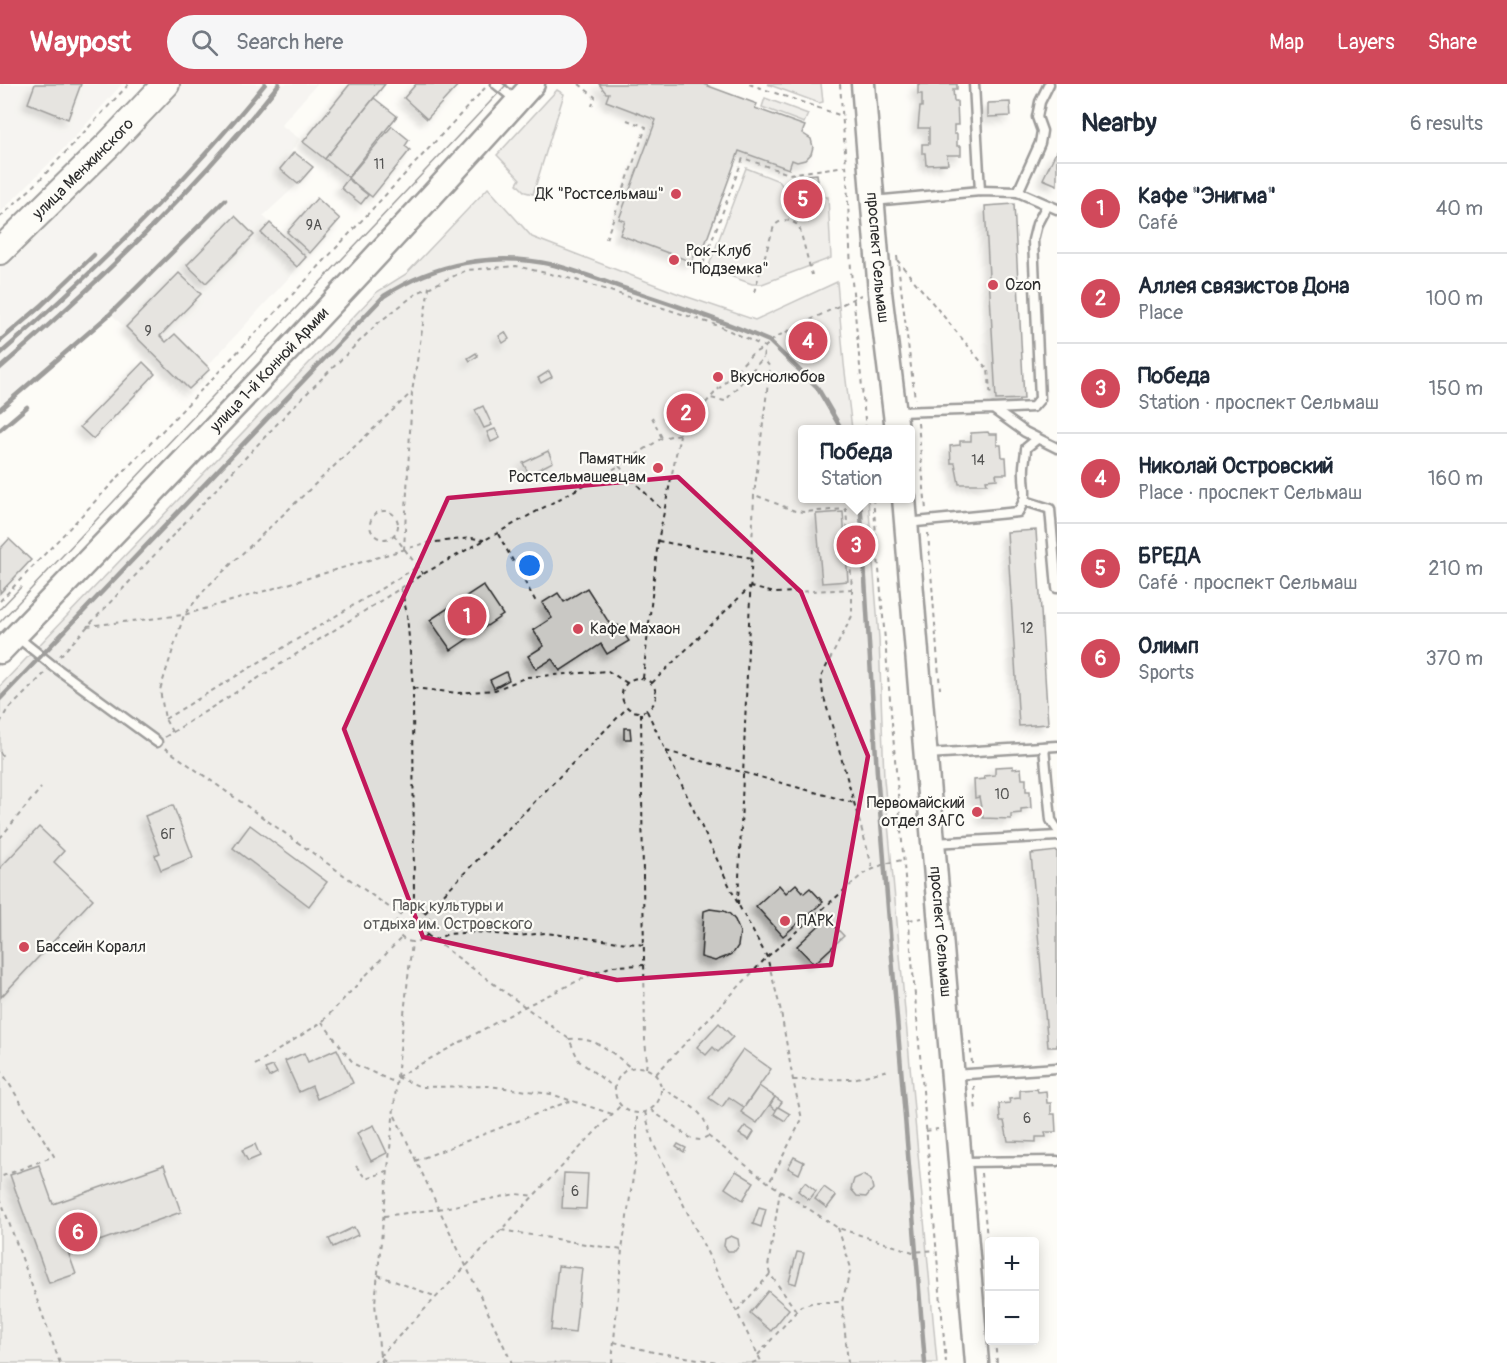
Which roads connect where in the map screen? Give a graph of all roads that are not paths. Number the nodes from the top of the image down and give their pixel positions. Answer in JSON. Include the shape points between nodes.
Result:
{"nodes":[{"id":1,"x":143,"y":84,"type":"edge"},
{"id":2,"x":166,"y":84,"type":"edge"},
{"id":3,"x":496,"y":84,"type":"edge"},
{"id":4,"x":533,"y":84,"type":"edge"},
{"id":5,"x":848,"y":84,"type":"edge"},
{"id":6,"x":862,"y":84,"type":"edge"},
{"id":7,"x":974,"y":84,"type":"edge"},
{"id":8,"x":1049,"y":84,"type":"edge"},
{"id":9,"x":518,"y":101,"type":"junction"},
{"id":10,"x":980,"y":191,"type":"junction"},
{"id":11,"x":1018,"y":192,"type":"junction"},
{"id":12,"x":872,"y":201,"type":"junction"},
{"id":13,"x":1047,"y":205,"type":"junction"},
{"id":14,"x":1057,"y":209,"type":"edge"},
{"id":15,"x":0,"y":228,"type":"edge"},
{"id":16,"x":0,"y":251,"type":"edge"},
{"id":17,"x":993,"y":409,"type":"junction"},
{"id":18,"x":892,"y":424,"type":"edge"},
{"id":19,"x":1037,"y":439,"type":"junction"},
{"id":20,"x":1057,"y":448,"type":"edge"},
{"id":21,"x":1025,"y":501,"type":"junction"},
{"id":22,"x":891,"y":503,"type":"edge"},
{"id":23,"x":904,"y":503,"type":"edge"},
{"id":24,"x":906,"y":523,"type":"junction"},
{"id":25,"x":1057,"y":588,"type":"edge"},
{"id":26,"x":16,"y":636,"type":"junction"},
{"id":27,"x":0,"y":652,"type":"edge"},
{"id":28,"x":157,"y":742,"type":"road end"},
{"id":29,"x":1057,"y":746,"type":"edge"},
{"id":30,"x":1044,"y":747,"type":"junction"},
{"id":31,"x":926,"y":754,"type":"junction"},
{"id":32,"x":1057,"y":830,"type":"edge"},
{"id":33,"x":1057,"y":836,"type":"edge"},
{"id":34,"x":934,"y":843,"type":"junction"},
{"id":35,"x":1057,"y":1068,"type":"edge"},
{"id":36,"x":952,"y":1075,"type":"junction"},
{"id":37,"x":1057,"y":1161,"type":"edge"},
{"id":38,"x":961,"y":1162,"type":"junction"},
{"id":39,"x":962,"y":1363,"type":"edge"},
{"id":40,"x":977,"y":1363,"type":"edge"}],
"edges":[{"from":1,"to":15,"type":"main road","name":"улица Менжинского"},
{"from":2,"to":16,"type":"main road","name":"улица Менжинского"},
{"from":3,"to":9,"type":"lane"},
{"from":4,"to":9,"type":"main road","name":"улица 1-й Конной Армии"},
{"from":5,"to":18,"type":"main road","name":"проспект Сельмаш","via":[[860,296]]},
{"from":6,"to":12,"type":"main road","name":"проспект Сельмаш"},
{"from":7,"to":10,"type":"lane"},
{"from":8,"to":11,"type":"lane","via":[[1037,117],[1042,131],[1040,143]]},
{"from":9,"to":26,"type":"main road","name":"улица 1-й Конной Армии"},
{"from":10,"to":11,"type":"lane"},
{"from":10,"to":12,"type":"lane"},
{"from":11,"to":13,"type":"lane"},
{"from":12,"to":18,"type":"main road","name":"проспект Сельмаш"},
{"from":13,"to":14,"type":"lane"},
{"from":13,"to":17,"type":"lane","via":[[1033,240],[1040,399],[1033,407]]},
{"from":17,"to":18,"type":"lane"},
{"from":17,"to":19,"type":"lane"},
{"from":19,"to":20,"type":"lane"},
{"from":19,"to":21,"type":"lane","via":[[1026,448]]},
{"from":21,"to":24,"type":"lane","via":[[1018,512]]},
{"from":21,"to":25,"type":"lane","via":[[1050,509]]},
{"from":22,"to":39,"type":"main road","name":"проспект Сельмаш"},
{"from":23,"to":24,"type":"main road","name":"проспект Сельмаш"},
{"from":24,"to":31,"type":"main road","name":"проспект Сельмаш"},
{"from":26,"to":27,"type":"main road","name":"улица 1-й Конной Армии"},
{"from":26,"to":28,"type":"lane"},
{"from":29,"to":30,"type":"lane"},
{"from":30,"to":31,"type":"lane"},
{"from":30,"to":32,"type":"lane","via":[[1051,820]]},
{"from":31,"to":34,"type":"main road","name":"проспект Сельмаш"},
{"from":33,"to":34,"type":"lane"},
{"from":34,"to":36,"type":"main road","name":"проспект Сельмаш"},
{"from":35,"to":36,"type":"lane"},
{"from":36,"to":38,"type":"main road","name":"проспект Сельмаш"},
{"from":37,"to":38,"type":"lane"},
{"from":38,"to":40,"type":"main road","name":"проспект Сельмаш"}]}
